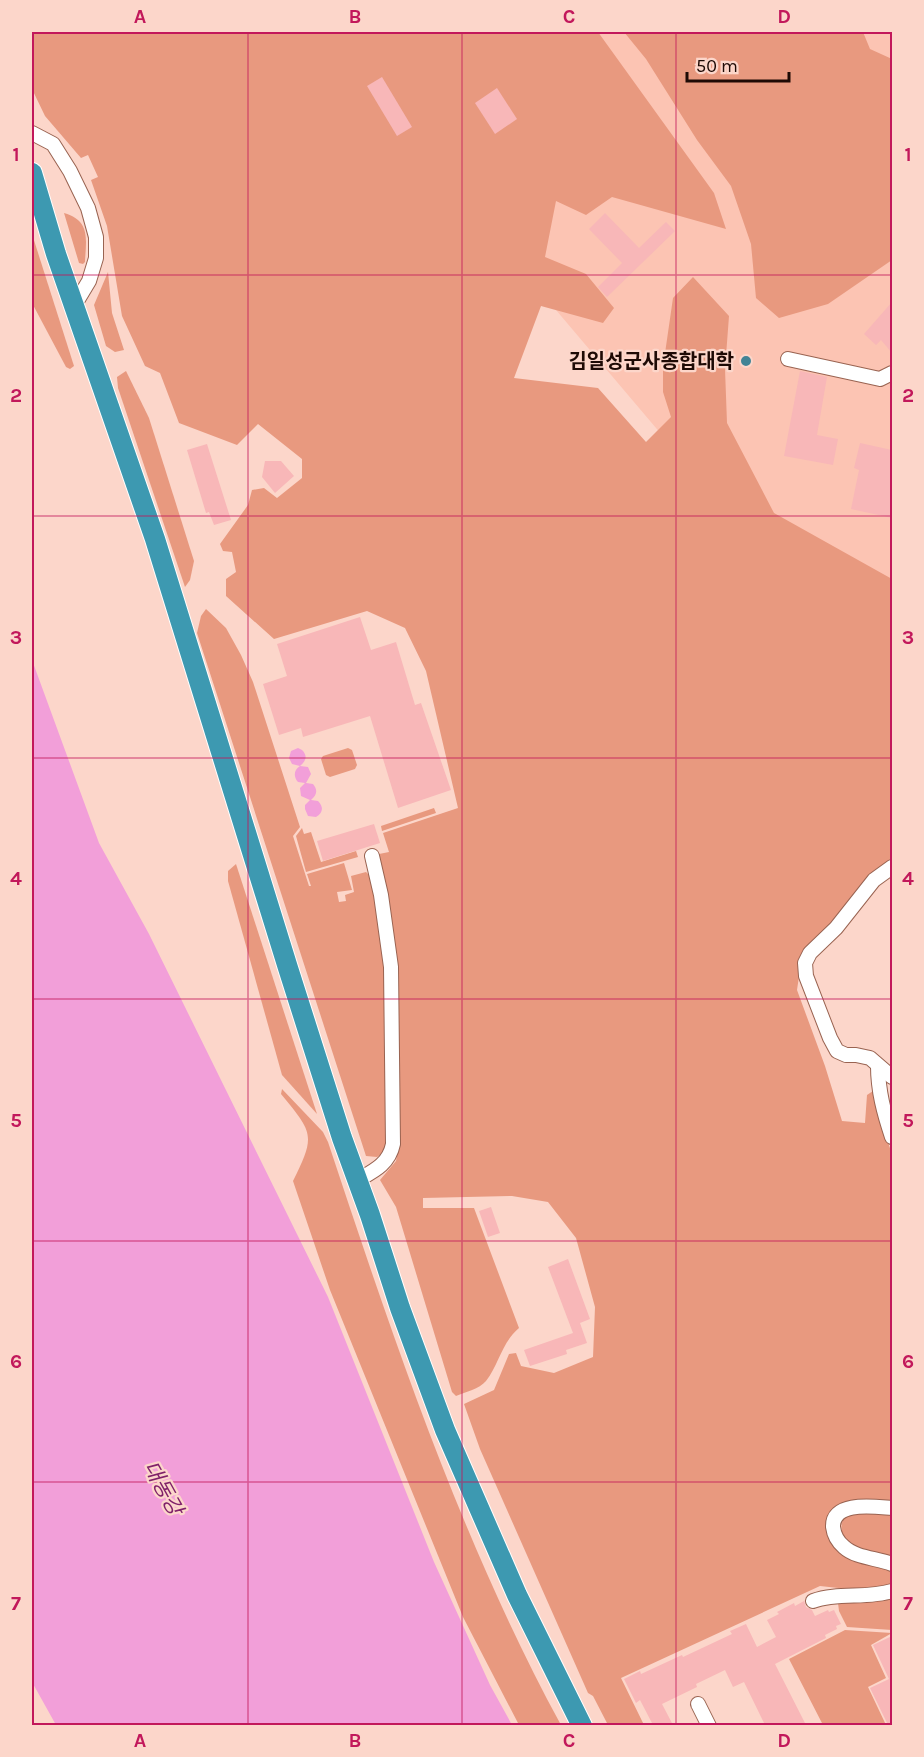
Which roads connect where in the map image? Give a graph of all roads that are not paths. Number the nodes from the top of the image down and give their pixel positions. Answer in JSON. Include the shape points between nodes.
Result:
{"nodes":[{"id":1,"x":32,"y":133,"type":"edge"},
{"id":2,"x":32,"y":174,"type":"edge"},
{"id":3,"x":74,"y":306,"type":"junction"},
{"id":4,"x":788,"y":359,"type":"dead end"},
{"id":5,"x":892,"y":373,"type":"edge"},
{"id":6,"x":372,"y":856,"type":"dead end"},
{"id":7,"x":892,"y":867,"type":"edge"},
{"id":8,"x":878,"y":1066,"type":"junction"},
{"id":9,"x":892,"y":1077,"type":"edge"},
{"id":10,"x":892,"y":1137,"type":"edge"},
{"id":11,"x":358,"y":1180,"type":"junction"},
{"id":12,"x":892,"y":1508,"type":"edge"},
{"id":13,"x":892,"y":1564,"type":"edge"},
{"id":14,"x":892,"y":1591,"type":"edge"},
{"id":15,"x":813,"y":1601,"type":"dead end"},
{"id":16,"x":698,"y":1704,"type":"dead end"},
{"id":17,"x":578,"y":1717,"type":"edge"},
{"id":18,"x":709,"y":1725,"type":"edge"}],
"edges":[{"from":1,"to":3,"type":"lane","via":[[53,144],[70,171],[88,208],[96,237],[96,258],[89,281]]},
{"from":2,"to":3,"type":"highway"},
{"from":3,"to":11,"type":"highway","via":[[155,538]]},
{"from":4,"to":5,"type":"lane","via":[[879,379]]},
{"from":6,"to":11,"type":"lane","via":[[391,967],[393,1144],[388,1160]]},
{"from":7,"to":8,"type":"lane","via":[[874,880],[805,963],[806,976],[837,1051],[870,1058]]},
{"from":8,"to":9,"type":"lane"},
{"from":8,"to":10,"type":"lane","via":[[878,1085]]},
{"from":11,"to":17,"type":"highway","via":[[445,1430],[517,1595]]},
{"from":12,"to":13,"type":"lane","via":[[842,1510],[833,1522],[837,1540],[844,1548]]},
{"from":14,"to":15,"type":"lane"},
{"from":16,"to":18,"type":"lane"}]}
